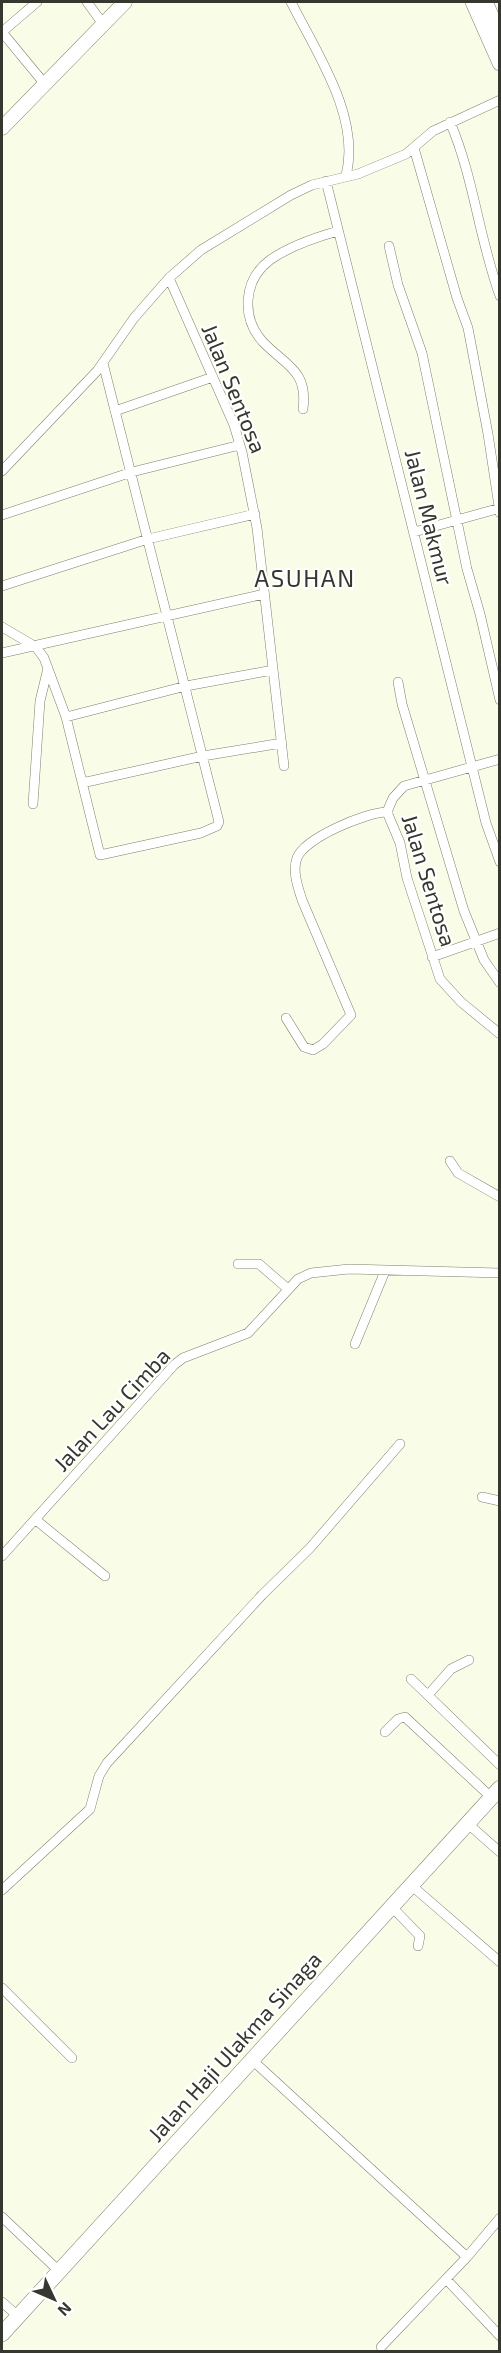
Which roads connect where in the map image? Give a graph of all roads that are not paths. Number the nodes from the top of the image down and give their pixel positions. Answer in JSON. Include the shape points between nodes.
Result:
{"nodes":[{"id":1,"x":37,"y":2,"type":"edge"},
{"id":2,"x":87,"y":2,"type":"edge"},
{"id":3,"x":125,"y":2,"type":"edge"},
{"id":4,"x":291,"y":2,"type":"edge"},
{"id":5,"x":473,"y":2,"type":"edge"},
{"id":6,"x":485,"y":2,"type":"edge"},
{"id":7,"x":103,"y":24,"type":"junction"},
{"id":8,"x":2,"y":32,"type":"edge"},
{"id":9,"x":500,"y":35,"type":"edge"},
{"id":10,"x":500,"y":63,"type":"edge"},
{"id":11,"x":44,"y":84,"type":"junction"},
{"id":12,"x":500,"y":100,"type":"edge"},
{"id":13,"x":450,"y":122,"type":"junction"},
{"id":14,"x":2,"y":128,"type":"edge"},
{"id":15,"x":414,"y":148,"type":"junction"},
{"id":16,"x":346,"y":175,"type":"junction"},
{"id":17,"x":326,"y":182,"type":"junction"},
{"id":18,"x":339,"y":231,"type":"junction"},
{"id":19,"x":389,"y":246,"type":"dead end"},
{"id":20,"x":169,"y":278,"type":"junction"},
{"id":21,"x":500,"y":296,"type":"edge"},
{"id":22,"x":103,"y":363,"type":"junction"},
{"id":23,"x":213,"y":377,"type":"junction"},
{"id":24,"x":303,"y":409,"type":"dead end"},
{"id":25,"x":115,"y":411,"type":"junction"},
{"id":26,"x":240,"y":445,"type":"junction"},
{"id":27,"x":2,"y":471,"type":"edge"},
{"id":28,"x":132,"y":472,"type":"junction"},
{"id":29,"x":499,"y":510,"type":"edge"},
{"id":30,"x":255,"y":514,"type":"junction"},
{"id":31,"x":2,"y":515,"type":"edge"},
{"id":32,"x":457,"y":522,"type":"junction"},
{"id":33,"x":414,"y":532,"type":"junction"},
{"id":34,"x":148,"y":539,"type":"junction"},
{"id":35,"x":2,"y":586,"type":"edge"},
{"id":36,"x":264,"y":594,"type":"junction"},
{"id":37,"x":168,"y":615,"type":"junction"},
{"id":38,"x":2,"y":627,"type":"edge"},
{"id":39,"x":36,"y":647,"type":"junction"},
{"id":40,"x":2,"y":653,"type":"edge"},
{"id":41,"x":48,"y":668,"type":"junction"},
{"id":42,"x":273,"y":670,"type":"junction"},
{"id":43,"x":398,"y":682,"type":"dead end"},
{"id":44,"x":186,"y":686,"type":"junction"},
{"id":45,"x":500,"y":700,"type":"edge"},
{"id":46,"x":66,"y":717,"type":"junction"},
{"id":47,"x":282,"y":743,"type":"junction"},
{"id":48,"x":204,"y":756,"type":"junction"},
{"id":49,"x":500,"y":759,"type":"edge"},
{"id":50,"x":471,"y":765,"type":"junction"},
{"id":51,"x":284,"y":766,"type":"dead end"},
{"id":52,"x":426,"y":780,"type":"junction"},
{"id":53,"x":82,"y":783,"type":"junction"},
{"id":54,"x":33,"y":804,"type":"dead end"},
{"id":55,"x":387,"y":812,"type":"junction"},
{"id":56,"x":500,"y":862,"type":"edge"},
{"id":57,"x":500,"y":933,"type":"edge"},
{"id":58,"x":478,"y":940,"type":"junction"},
{"id":59,"x":432,"y":957,"type":"junction"},
{"id":60,"x":500,"y":983,"type":"edge"},
{"id":61,"x":286,"y":1018,"type":"dead end"},
{"id":62,"x":500,"y":1034,"type":"edge"},
{"id":63,"x":450,"y":1161,"type":"dead end"},
{"id":64,"x":500,"y":1197,"type":"edge"},
{"id":65,"x":238,"y":1264,"type":"dead end"},
{"id":66,"x":386,"y":1271,"type":"junction"},
{"id":67,"x":500,"y":1273,"type":"edge"},
{"id":68,"x":288,"y":1288,"type":"junction"},
{"id":69,"x":355,"y":1344,"type":"dead end"},
{"id":70,"x":400,"y":1444,"type":"dead end"},
{"id":71,"x":482,"y":1497,"type":"dead end"},
{"id":72,"x":500,"y":1501,"type":"edge"},
{"id":73,"x":36,"y":1520,"type":"junction"},
{"id":74,"x":2,"y":1556,"type":"edge"},
{"id":75,"x":105,"y":1576,"type":"dead end"},
{"id":76,"x":470,"y":1660,"type":"dead end"},
{"id":77,"x":411,"y":1679,"type":"dead end"},
{"id":78,"x":428,"y":1695,"type":"junction"},
{"id":79,"x":385,"y":1732,"type":"dead end"},
{"id":80,"x":500,"y":1765,"type":"edge"},
{"id":81,"x":496,"y":1794,"type":"edge"},
{"id":82,"x":467,"y":1823,"type":"junction"},
{"id":83,"x":500,"y":1852,"type":"edge"},
{"id":84,"x":411,"y":1885,"type":"junction"},
{"id":85,"x":2,"y":1890,"type":"edge"},
{"id":86,"x":392,"y":1906,"type":"junction"},
{"id":87,"x":418,"y":1946,"type":"dead end"},
{"id":88,"x":500,"y":1962,"type":"edge"},
{"id":89,"x":2,"y":1988,"type":"edge"},
{"id":90,"x":72,"y":2058,"type":"dead end"},
{"id":91,"x":251,"y":2060,"type":"junction"},
{"id":92,"x":2,"y":2217,"type":"edge"},
{"id":93,"x":500,"y":2218,"type":"edge"},
{"id":94,"x":467,"y":2257,"type":"junction"},
{"id":95,"x":59,"y":2271,"type":"junction"},
{"id":96,"x":446,"y":2279,"type":"junction"},
{"id":97,"x":2,"y":2302,"type":"edge"},
{"id":98,"x":18,"y":2316,"type":"junction"},
{"id":99,"x":2,"y":2334,"type":"edge"},
{"id":100,"x":500,"y":2336,"type":"edge"},
{"id":101,"x":381,"y":2347,"type":"dead end"}],
"edges":[{"from":1,"to":8,"type":"street"},
{"from":2,"to":7,"type":"street"},
{"from":3,"to":7,"type":"street"},
{"from":4,"to":16,"type":"street","via":[[344,117],[350,156]]},
{"from":5,"to":10,"type":"main road"},
{"from":6,"to":9,"type":"main road"},
{"from":7,"to":11,"type":"street"},
{"from":8,"to":11,"type":"street"},
{"from":11,"to":14,"type":"street"},
{"from":12,"to":13,"type":"street"},
{"from":13,"to":15,"type":"street","via":[[424,136]]},
{"from":13,"to":21,"type":"street","via":[[462,150]]},
{"from":15,"to":16,"type":"street","via":[[358,174]]},
{"from":15,"to":29,"type":"street","via":[[468,328]]},
{"from":16,"to":17,"type":"street"},
{"from":17,"to":18,"type":"street","name":"Jalan Makmur"},
{"from":17,"to":20,"type":"street","via":[[274,204],[201,250]]},
{"from":18,"to":24,"type":"street","via":[[270,260],[259,272],[249,296],[249,319],[263,341],[301,378]]},
{"from":18,"to":33,"type":"street","name":"Jalan Makmur"},
{"from":19,"to":32,"type":"street","via":[[422,353]]},
{"from":20,"to":22,"type":"street","via":[[134,318]]},
{"from":20,"to":23,"type":"street","name":"Jalan Sentosa"},
{"from":22,"to":25,"type":"street"},
{"from":22,"to":27,"type":"street"},
{"from":23,"to":25,"type":"street"},
{"from":23,"to":26,"type":"street","name":"Jalan Sentosa"},
{"from":25,"to":28,"type":"street"},
{"from":26,"to":28,"type":"street"},
{"from":26,"to":30,"type":"street","name":"Jalan Sentosa"},
{"from":28,"to":31,"type":"street"},
{"from":28,"to":34,"type":"street"},
{"from":29,"to":32,"type":"street"},
{"from":30,"to":34,"type":"street"},
{"from":30,"to":36,"type":"street","name":"Jalan Sentosa"},
{"from":32,"to":33,"type":"street"},
{"from":32,"to":45,"type":"street"},
{"from":33,"to":50,"type":"street","name":"Jalan Makmur"},
{"from":34,"to":35,"type":"street"},
{"from":34,"to":37,"type":"street"},
{"from":36,"to":37,"type":"street"},
{"from":36,"to":42,"type":"street","name":"Jalan Sentosa"},
{"from":37,"to":39,"type":"street"},
{"from":37,"to":44,"type":"street"},
{"from":38,"to":39,"type":"street"},
{"from":39,"to":40,"type":"street"},
{"from":39,"to":41,"type":"street"},
{"from":41,"to":46,"type":"street"},
{"from":41,"to":54,"type":"street","via":[[40,701]]},
{"from":42,"to":44,"type":"street"},
{"from":42,"to":47,"type":"street","name":"Jalan Sentosa"},
{"from":43,"to":52,"type":"street"},
{"from":44,"to":46,"type":"street"},
{"from":44,"to":48,"type":"street"},
{"from":46,"to":53,"type":"street"},
{"from":47,"to":48,"type":"street"},
{"from":47,"to":51,"type":"street","name":"Jalan Sentosa"},
{"from":48,"to":53,"type":"street"},
{"from":48,"to":53,"type":"street","via":[[219,822],[211,830],[167,841],[100,855]]},
{"from":49,"to":50,"type":"street","name":"Jalan Sentosa"},
{"from":50,"to":52,"type":"street","name":"Jalan Sentosa"},
{"from":50,"to":56,"type":"street","name":"Jalan Makmur"},
{"from":52,"to":55,"type":"street","name":"Jalan Sentosa","via":[[398,791]]},
{"from":52,"to":58,"type":"street","via":[[464,911]]},
{"from":55,"to":59,"type":"street","name":"Jalan Sentosa","via":[[400,843]]},
{"from":55,"to":61,"type":"street","via":[[361,816],[341,825],[301,851],[296,859],[296,883],[350,1019],[313,1050],[304,1047]]},
{"from":57,"to":58,"type":"street"},
{"from":58,"to":59,"type":"street"},
{"from":58,"to":60,"type":"street","via":[[484,960]]},
{"from":59,"to":62,"type":"street","name":"Jalan Sentosa","via":[[440,978],[461,1002]]},
{"from":63,"to":64,"type":"street","via":[[458,1173]]},
{"from":65,"to":68,"type":"street","via":[[259,1264]]},
{"from":66,"to":67,"type":"street","name":"Jalan Lau Cimba"},
{"from":66,"to":68,"type":"street","name":"Jalan Lau Cimba","via":[[311,1273]]},
{"from":66,"to":69,"type":"street"},
{"from":68,"to":73,"type":"street","name":"Jalan Lau Cimba","via":[[248,1333],[174,1365]]},
{"from":70,"to":85,"type":"street","via":[[310,1548],[107,1764],[99,1776],[93,1804],[85,1814]]},
{"from":71,"to":72,"type":"street"},
{"from":73,"to":74,"type":"street","name":"Jalan Lau Cimba"},
{"from":73,"to":75,"type":"street"},
{"from":76,"to":78,"type":"street","via":[[451,1669]]},
{"from":77,"to":78,"type":"street"},
{"from":78,"to":80,"type":"street"},
{"from":79,"to":81,"type":"street","via":[[405,1717]]},
{"from":81,"to":82,"type":"main road","name":"Jalan Haji Ulakma Sinaga"},
{"from":82,"to":83,"type":"street"},
{"from":82,"to":84,"type":"main road","name":"Jalan Haji Ulakma Sinaga"},
{"from":84,"to":86,"type":"main road","name":"Jalan Haji Ulakma Sinaga"},
{"from":84,"to":88,"type":"street"},
{"from":86,"to":87,"type":"street","via":[[420,1936]]},
{"from":86,"to":91,"type":"main road","name":"Jalan Haji Ulakma Sinaga"},
{"from":89,"to":90,"type":"street"},
{"from":91,"to":94,"type":"street"},
{"from":91,"to":95,"type":"main road","name":"Jalan Haji Ulakma Sinaga"},
{"from":92,"to":95,"type":"street"},
{"from":93,"to":94,"type":"street"},
{"from":94,"to":96,"type":"street"},
{"from":95,"to":98,"type":"main road","name":"Jalan Haji Ulakma Sinaga"},
{"from":96,"to":100,"type":"street"},
{"from":96,"to":101,"type":"street"},
{"from":97,"to":98,"type":"street"},
{"from":98,"to":99,"type":"main road","name":"Jalan Haji Ulakma Sinaga"}]}
